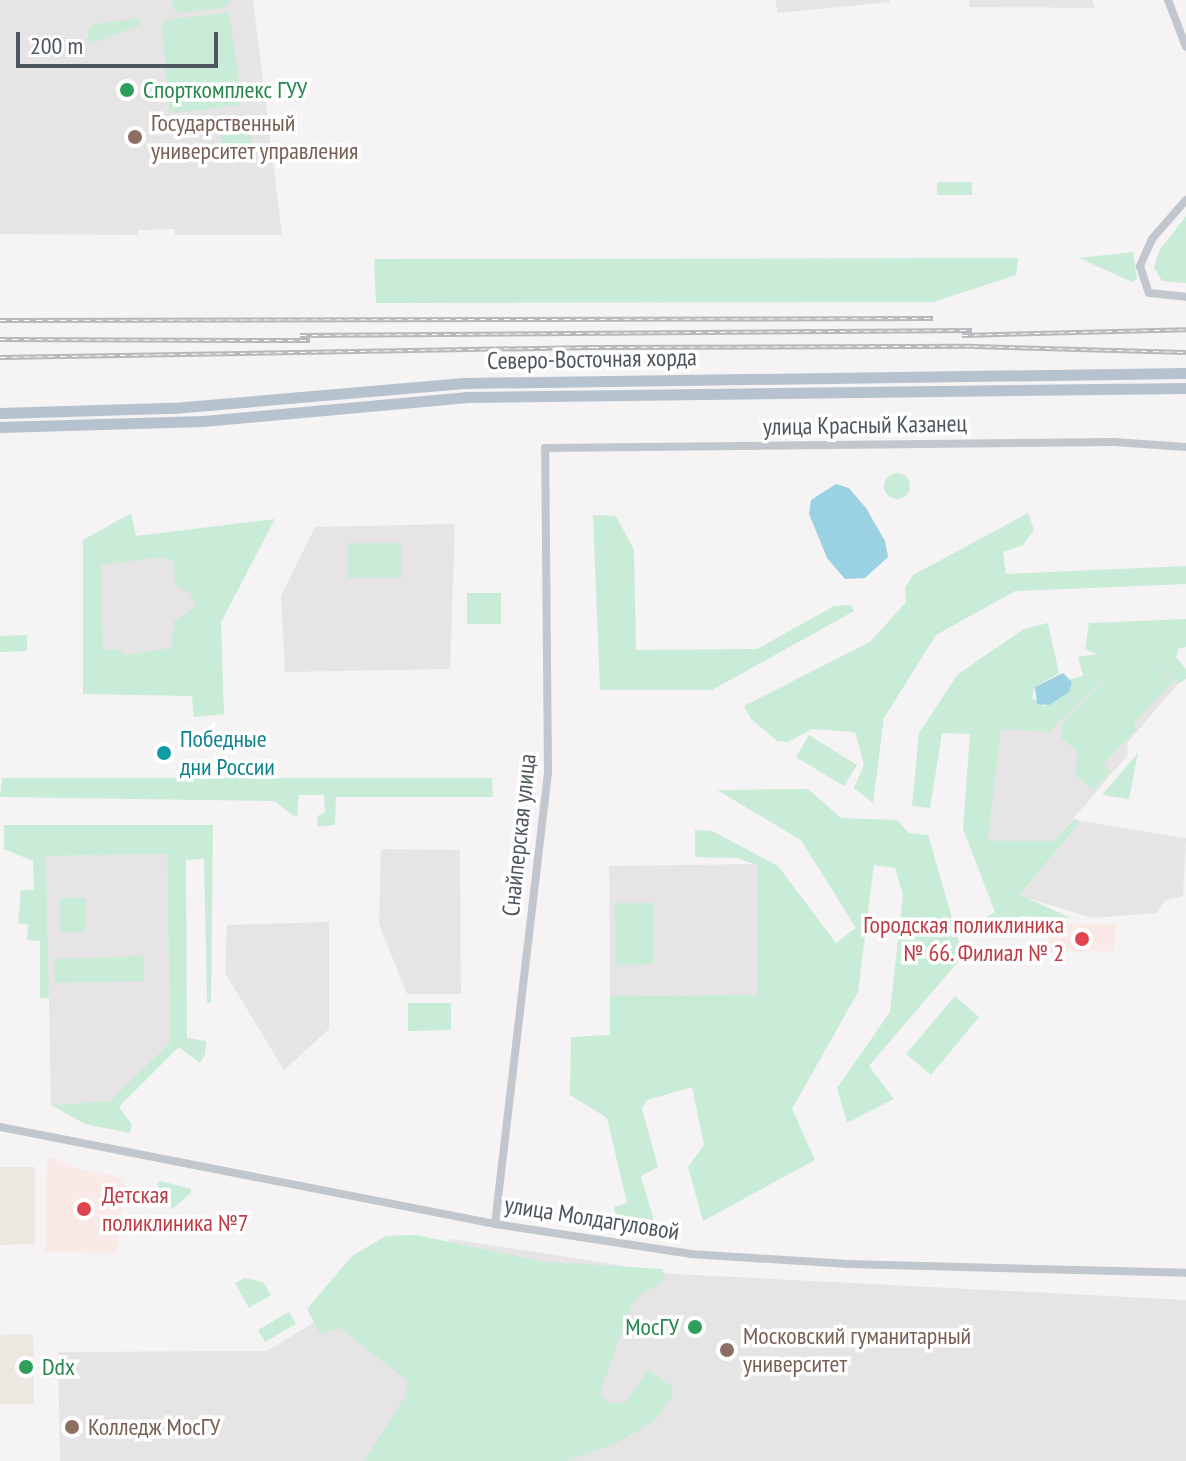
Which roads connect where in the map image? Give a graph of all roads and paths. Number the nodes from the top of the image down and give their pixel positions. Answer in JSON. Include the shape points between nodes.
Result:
{"nodes":[{"id":1,"x":1168,"y":0,"type":"edge"},
{"id":2,"x":1186,"y":47,"type":"edge"},
{"id":3,"x":1186,"y":200,"type":"edge"},
{"id":4,"x":1186,"y":297,"type":"edge"},
{"id":5,"x":1186,"y":373,"type":"edge"},
{"id":6,"x":1186,"y":388,"type":"edge"},
{"id":7,"x":0,"y":413,"type":"edge"},
{"id":8,"x":0,"y":427,"type":"edge"},
{"id":9,"x":1186,"y":447,"type":"edge"},
{"id":10,"x":545,"y":448,"type":"joint"},
{"id":11,"x":0,"y":1127,"type":"edge"},
{"id":12,"x":495,"y":1224,"type":"junction"},
{"id":13,"x":1186,"y":1273,"type":"edge"}],
"edges":[{"from":1,"to":2,"type":"street"},
{"from":3,"to":4,"type":"street","via":[[1152,239],[1140,266],[1149,293]]},
{"from":5,"to":7,"type":"main road","name":"Северо-Восточная хорда","via":[[505,381],[173,408]]},
{"from":6,"to":8,"type":"main road","name":"Северо-Восточная хорда","via":[[465,397],[203,421]]},
{"from":9,"to":10,"type":"street","name":"улица Красный Казанец","via":[[1114,442]]},
{"from":10,"to":12,"type":"street","name":"Снайперская улица","via":[[548,773]]},
{"from":11,"to":12,"type":"street","name":"улица Молдагуловой"},
{"from":12,"to":13,"type":"street","name":"улица Молдагуловой","via":[[690,1254]]}]}
